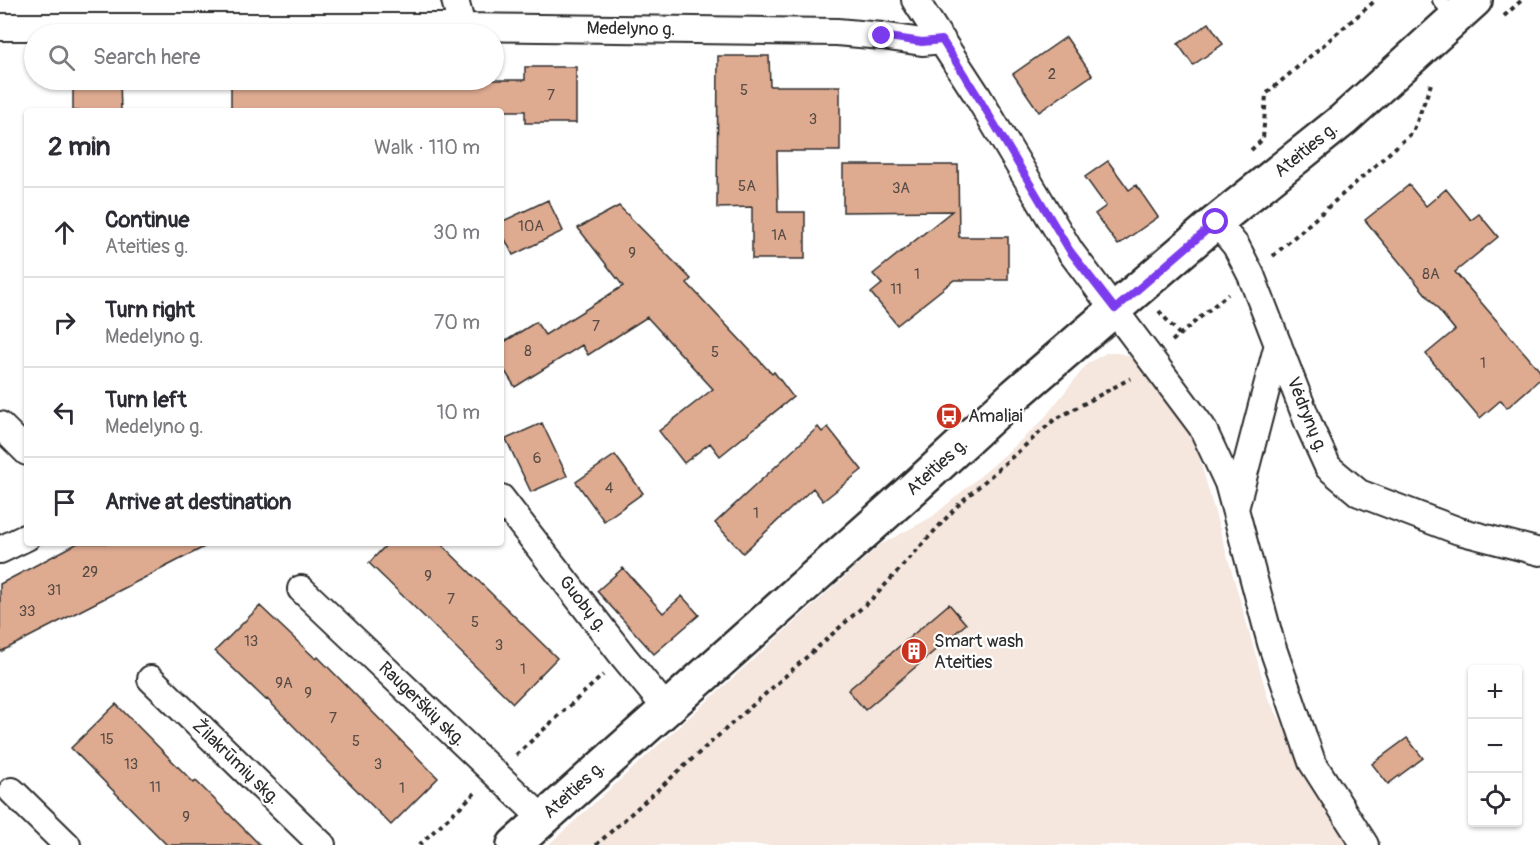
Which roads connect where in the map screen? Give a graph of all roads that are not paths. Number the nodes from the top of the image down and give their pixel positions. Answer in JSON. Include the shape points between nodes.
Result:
{"nodes":[{"id":1,"x":455,"y":0,"type":"edge"},
{"id":2,"x":915,"y":0,"type":"edge"},
{"id":3,"x":1467,"y":10,"type":"edge"},
{"id":4,"x":461,"y":24,"type":"edge"},
{"id":5,"x":0,"y":27,"type":"edge"},
{"id":6,"x":24,"y":27,"type":"edge"},
{"id":7,"x":504,"y":28,"type":"edge"},
{"id":8,"x":942,"y":40,"type":"junction"},
{"id":9,"x":1216,"y":222,"type":"junction"},
{"id":10,"x":1115,"y":309,"type":"junction"},
{"id":11,"x":1278,"y":344,"type":"junction"},
{"id":12,"x":0,"y":425,"type":"edge"},
{"id":13,"x":24,"y":450,"type":"edge"},
{"id":14,"x":504,"y":502,"type":"edge"},
{"id":15,"x":1235,"y":509,"type":"junction"},
{"id":16,"x":24,"y":538,"type":"edge"},
{"id":17,"x":0,"y":550,"type":"edge"},
{"id":18,"x":1540,"y":552,"type":"edge"},
{"id":19,"x":301,"y":589,"type":"dead end"},
{"id":20,"x":151,"y":679,"type":"dead end"},
{"id":21,"x":666,"y":708,"type":"junction"},
{"id":22,"x":12,"y":791,"type":"dead end"},
{"id":23,"x":542,"y":818,"type":"junction"},
{"id":24,"x":67,"y":845,"type":"edge"},
{"id":25,"x":322,"y":845,"type":"edge"},
{"id":26,"x":514,"y":845,"type":"edge"},
{"id":27,"x":1365,"y":845,"type":"edge"}],
"edges":[{"from":1,"to":4,"type":"street"},
{"from":2,"to":8,"type":"street"},
{"from":3,"to":9,"type":"street","name":"Ateities g.","via":[[1343,120]]},
{"from":5,"to":6,"type":"street","name":"Medelyno g."},
{"from":7,"to":8,"type":"street","name":"Medelyno g.","via":[[837,32],[922,42]]},
{"from":8,"to":10,"type":"street","via":[[1070,251]]},
{"from":9,"to":10,"type":"street","name":"Ateities g."},
{"from":9,"to":11,"type":"street","name":"Vėdrynų g.","via":[[1236,246],[1251,275]]},
{"from":10,"to":15,"type":"street","via":[[1202,427],[1228,483]]},
{"from":10,"to":21,"type":"street","name":"Ateities g."},
{"from":11,"to":15,"type":"street"},
{"from":11,"to":18,"type":"street","name":"Vėdrynų g.","via":[[1328,467],[1359,493],[1459,531]]},
{"from":12,"to":13,"type":"street"},
{"from":14,"to":21,"type":"street","name":"Guobų g."},
{"from":15,"to":27,"type":"street","via":[[1271,643],[1312,762]]},
{"from":16,"to":17,"type":"street"},
{"from":19,"to":23,"type":"street","name":"Raugerškių skg."},
{"from":20,"to":25,"type":"street","name":"Žilakrūmių skg."},
{"from":21,"to":23,"type":"street","name":"Ateities g."},
{"from":22,"to":24,"type":"street"},
{"from":23,"to":26,"type":"street","name":"Ateities g."}]}
